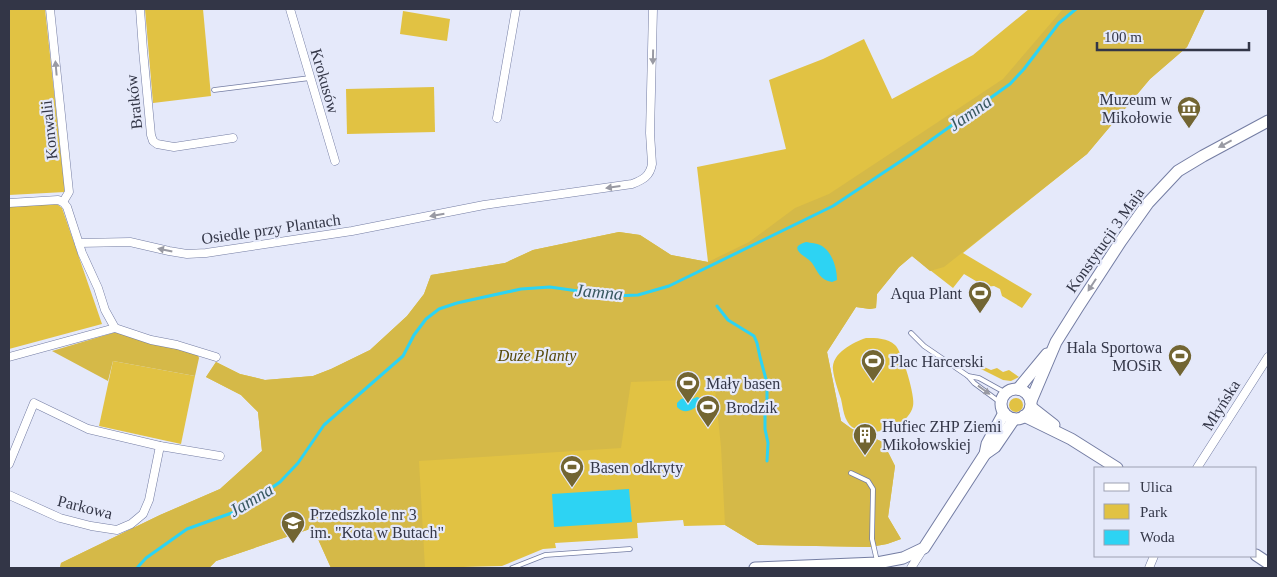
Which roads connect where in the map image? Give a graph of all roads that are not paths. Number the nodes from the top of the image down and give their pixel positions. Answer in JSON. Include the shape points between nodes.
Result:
{"nodes":[{"id":1,"x":50,"y":9,"type":"edge"},
{"id":2,"x":140,"y":9,"type":"edge"},
{"id":3,"x":290,"y":9,"type":"edge"},
{"id":4,"x":516,"y":9,"type":"edge"},
{"id":5,"x":653,"y":9,"type":"edge"},
{"id":6,"x":310,"y":78,"type":"junction"},
{"id":7,"x":214,"y":90,"type":"dead end"},
{"id":8,"x":497,"y":118,"type":"dead end"},
{"id":9,"x":1268,"y":121,"type":"edge"},
{"id":10,"x":232,"y":138,"type":"dead end"},
{"id":11,"x":335,"y":161,"type":"dead end"},
{"id":12,"x":63,"y":202,"type":"junction"},
{"id":13,"x":9,"y":203,"type":"edge"},
{"id":14,"x":79,"y":243,"type":"junction"},
{"id":15,"x":115,"y":328,"type":"junction"},
{"id":16,"x":911,"y":333,"type":"dead end"},
{"id":17,"x":1056,"y":342,"type":"junction"},
{"id":18,"x":9,"y":357,"type":"edge"},
{"id":19,"x":216,"y":357,"type":"dead end"},
{"id":20,"x":1268,"y":357,"type":"edge"},
{"id":21,"x":968,"y":376,"type":"junction"},
{"id":22,"x":1016,"y":405,"type":"junction"},
{"id":23,"x":160,"y":446,"type":"junction"},
{"id":24,"x":220,"y":456,"type":"dead end"},
{"id":25,"x":9,"y":464,"type":"edge"},
{"id":26,"x":1115,"y":467,"type":"edge"},
{"id":27,"x":1198,"y":467,"type":"edge"},
{"id":28,"x":851,"y":473,"type":"dead end"},
{"id":29,"x":9,"y":496,"type":"edge"},
{"id":30,"x":924,"y":548,"type":"junction"},
{"id":31,"x":630,"y":549,"type":"dead end"},
{"id":32,"x":1257,"y":557,"type":"edge"},
{"id":33,"x":1268,"y":563,"type":"edge"},
{"id":34,"x":877,"y":564,"type":"junction"},
{"id":35,"x":512,"y":568,"type":"edge"},
{"id":36,"x":755,"y":568,"type":"edge"},
{"id":37,"x":911,"y":568,"type":"edge"}],
"edges":[{"from":12,"to":1,"type":"street","name":"Konwalii","one_way":true,"via":[[69,192]]},
{"from":2,"to":10,"type":"street","name":"Bratków","via":[[153,141],[174,147]]},
{"from":3,"to":6,"type":"street","name":"Krokusów"},
{"from":4,"to":8,"type":"street"},
{"from":5,"to":14,"type":"street","name":"Osiedle przy Plantach","one_way":true,"via":[[652,164],[646,178],[632,184],[484,205],[352,231],[206,253],[187,254],[130,242]]},
{"from":6,"to":7,"type":"lane"},
{"from":6,"to":11,"type":"street","name":"Krokusów"},
{"from":9,"to":17,"type":"street","name":"Konstytucji 3 Maja","one_way":true,"via":[[1178,171],[1129,229]]},
{"from":12,"to":13,"type":"street"},
{"from":12,"to":14,"type":"street"},
{"from":14,"to":15,"type":"street"},
{"from":15,"to":18,"type":"street"},
{"from":15,"to":19,"type":"street"},
{"from":16,"to":21,"type":"lane","via":[[924,346]]},
{"from":17,"to":22,"type":"street","name":"Konstytucji 3 Maja"},
{"from":17,"to":22,"type":"street","name":"Konstytucji 3 Maja"},
{"from":20,"to":27,"type":"street","name":"Młyńska"},
{"from":21,"to":22,"type":"lane","one_way":true,"via":[[974,383]]},
{"from":21,"to":22,"type":"lane","via":[[979,378]]},
{"from":22,"to":26,"type":"street"},
{"from":22,"to":30,"type":"street","name":"Konstytucji 3 Maja"},
{"from":23,"to":24,"type":"street"},
{"from":23,"to":25,"type":"street","via":[[88,429],[34,403]]},
{"from":23,"to":29,"type":"street","name":"Parkowa","via":[[143,514],[117,530],[60,518]]},
{"from":28,"to":34,"type":"lane","via":[[868,481],[873,489],[872,539]]},
{"from":30,"to":34,"type":"street","via":[[903,558]]},
{"from":30,"to":37,"type":"street"},
{"from":31,"to":35,"type":"lane","via":[[545,555]]},
{"from":32,"to":33,"type":"street"},
{"from":34,"to":36,"type":"street"}]}
